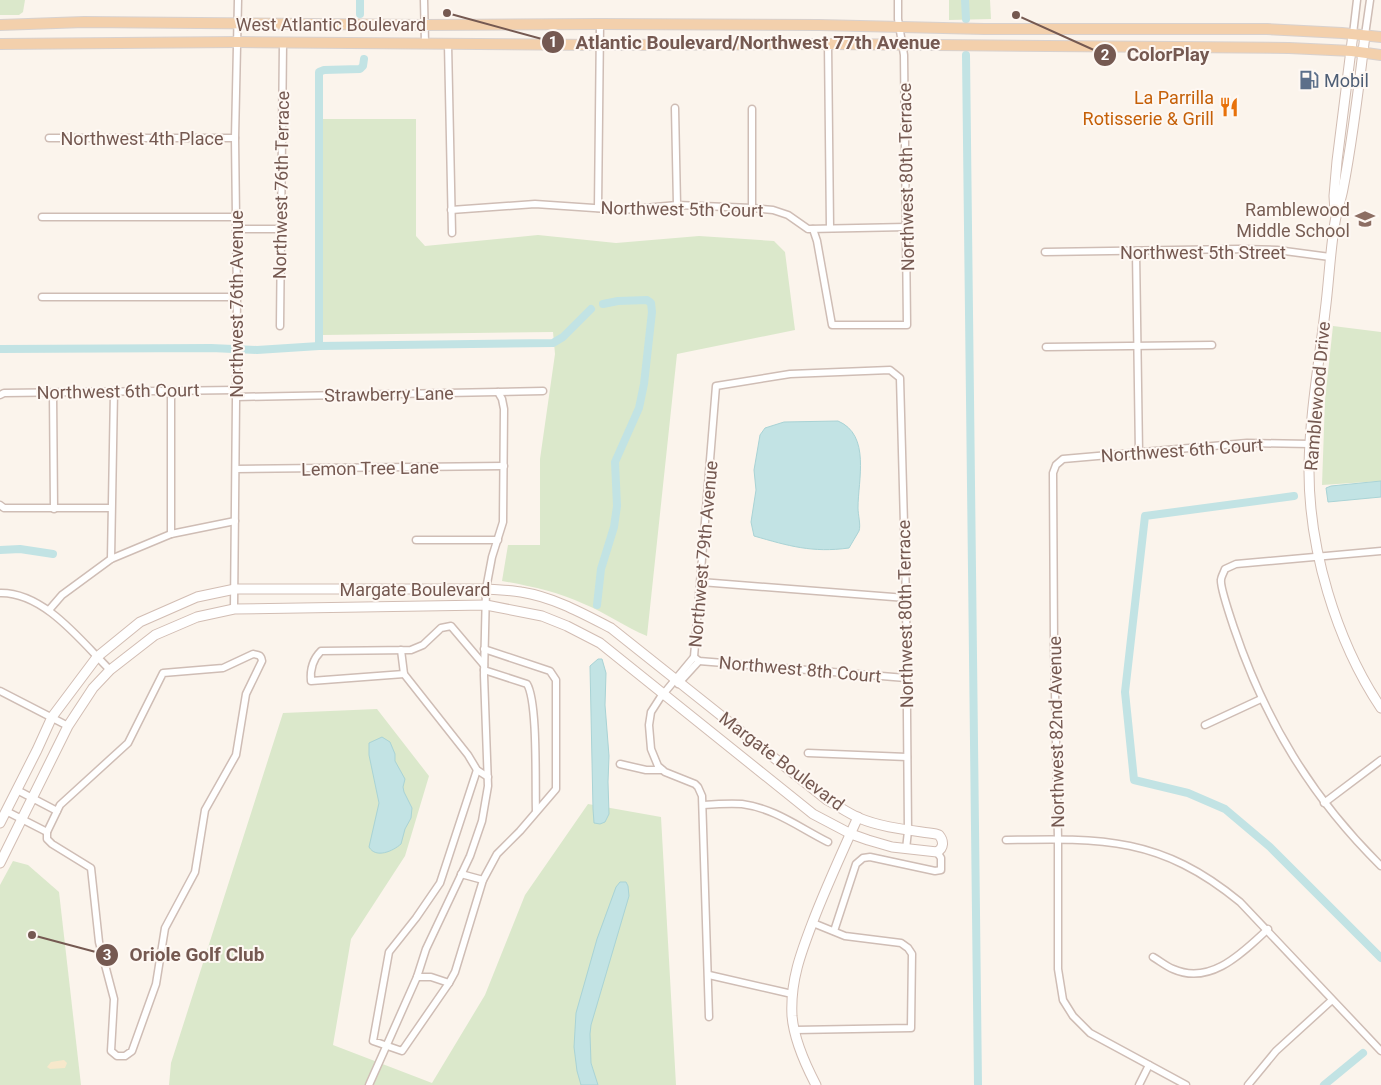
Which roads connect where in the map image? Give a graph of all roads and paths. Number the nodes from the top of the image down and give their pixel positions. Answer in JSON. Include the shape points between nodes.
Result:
{"nodes":[{"id":1,"x":238,"y":0,"type":"edge"},
{"id":2,"x":424,"y":0,"type":"edge"},
{"id":3,"x":898,"y":0,"type":"edge"},
{"id":4,"x":1357,"y":0,"type":"edge"},
{"id":5,"x":1370,"y":0,"type":"edge"},
{"id":6,"x":238,"y":23,"type":"junction"},
{"id":7,"x":600,"y":24,"type":"junction"},
{"id":8,"x":0,"y":25,"type":"edge"},
{"id":9,"x":425,"y":25,"type":"junction"},
{"id":10,"x":900,"y":27,"type":"junction"},
{"id":11,"x":1353,"y":34,"type":"junction"},
{"id":12,"x":1365,"y":35,"type":"junction"},
{"id":13,"x":1381,"y":37,"type":"edge"},
{"id":14,"x":237,"y":42,"type":"junction"},
{"id":15,"x":283,"y":43,"type":"junction"},
{"id":16,"x":425,"y":43,"type":"junction"},
{"id":17,"x":0,"y":44,"type":"edge"},
{"id":18,"x":448,"y":44,"type":"junction"},
{"id":19,"x":828,"y":44,"type":"junction"},
{"id":20,"x":903,"y":45,"type":"junction"},
{"id":21,"x":600,"y":46,"type":"junction"},
{"id":22,"x":1352,"y":51,"type":"junction"},
{"id":23,"x":1363,"y":52,"type":"junction"},
{"id":24,"x":1381,"y":55,"type":"edge"},
{"id":25,"x":676,"y":108,"type":"dead end"},
{"id":26,"x":752,"y":109,"type":"dead end"},
{"id":27,"x":49,"y":138,"type":"dead end"},
{"id":28,"x":235,"y":138,"type":"junction"},
{"id":29,"x":677,"y":205,"type":"junction"},
{"id":30,"x":598,"y":208,"type":"junction"},
{"id":31,"x":752,"y":208,"type":"junction"},
{"id":32,"x":451,"y":210,"type":"junction"},
{"id":33,"x":42,"y":217,"type":"dead end"},
{"id":34,"x":235,"y":217,"type":"junction"},
{"id":35,"x":1335,"y":220,"type":"junction"},
{"id":36,"x":907,"y":227,"type":"junction"},
{"id":37,"x":236,"y":228,"type":"junction"},
{"id":38,"x":830,"y":228,"type":"junction"},
{"id":39,"x":280,"y":229,"type":"junction"},
{"id":40,"x":813,"y":229,"type":"junction"},
{"id":41,"x":452,"y":233,"type":"dead end"},
{"id":42,"x":1045,"y":252,"type":"dead end"},
{"id":43,"x":1136,"y":252,"type":"junction"},
{"id":44,"x":1330,"y":257,"type":"junction"},
{"id":45,"x":42,"y":297,"type":"dead end"},
{"id":46,"x":237,"y":297,"type":"junction"},
{"id":47,"x":280,"y":326,"type":"dead end"},
{"id":48,"x":1212,"y":345,"type":"dead end"},
{"id":49,"x":1046,"y":346,"type":"dead end"},
{"id":50,"x":1138,"y":346,"type":"junction"},
{"id":51,"x":900,"y":378,"type":"joint"},
{"id":52,"x":171,"y":390,"type":"junction"},
{"id":53,"x":114,"y":391,"type":"junction"},
{"id":54,"x":543,"y":391,"type":"dead end"},
{"id":55,"x":498,"y":392,"type":"junction"},
{"id":56,"x":53,"y":393,"type":"junction"},
{"id":57,"x":236,"y":393,"type":"junction"},
{"id":58,"x":0,"y":395,"type":"edge"},
{"id":59,"x":1310,"y":444,"type":"junction"},
{"id":60,"x":1139,"y":453,"type":"junction"},
{"id":61,"x":1056,"y":465,"type":"joint"},
{"id":62,"x":504,"y":466,"type":"junction"},
{"id":63,"x":236,"y":469,"type":"junction"},
{"id":64,"x":0,"y":505,"type":"edge"},
{"id":65,"x":111,"y":508,"type":"junction"},
{"id":66,"x":54,"y":509,"type":"junction"},
{"id":67,"x":235,"y":521,"type":"junction"},
{"id":68,"x":171,"y":534,"type":"junction"},
{"id":69,"x":416,"y":540,"type":"dead end"},
{"id":70,"x":498,"y":540,"type":"junction"},
{"id":71,"x":1381,"y":551,"type":"edge"},
{"id":72,"x":1319,"y":557,"type":"junction"},
{"id":73,"x":111,"y":559,"type":"junction"},
{"id":74,"x":701,"y":582,"type":"junction"},
{"id":75,"x":486,"y":588,"type":"junction"},
{"id":76,"x":235,"y":589,"type":"junction"},
{"id":77,"x":0,"y":593,"type":"edge"},
{"id":78,"x":906,"y":598,"type":"junction"},
{"id":79,"x":486,"y":605,"type":"junction"},
{"id":80,"x":234,"y":609,"type":"junction"},
{"id":81,"x":50,"y":610,"type":"junction"},
{"id":82,"x":484,"y":649,"type":"junction"},
{"id":83,"x":401,"y":650,"type":"junction"},
{"id":84,"x":97,"y":656,"type":"junction"},
{"id":85,"x":696,"y":659,"type":"junction"},
{"id":86,"x":484,"y":668,"type":"junction"},
{"id":87,"x":110,"y":670,"type":"junction"},
{"id":88,"x":404,"y":674,"type":"junction"},
{"id":89,"x":906,"y":678,"type":"junction"},
{"id":90,"x":678,"y":681,"type":"junction"},
{"id":91,"x":0,"y":691,"type":"edge"},
{"id":92,"x":665,"y":694,"type":"junction"},
{"id":93,"x":1262,"y":699,"type":"junction"},
{"id":94,"x":1381,"y":708,"type":"edge"},
{"id":95,"x":52,"y":717,"type":"junction"},
{"id":96,"x":1205,"y":725,"type":"dead end"},
{"id":97,"x":68,"y":726,"type":"junction"},
{"id":98,"x":808,"y":753,"type":"dead end"},
{"id":99,"x":907,"y":757,"type":"junction"},
{"id":100,"x":1381,"y":760,"type":"edge"},
{"id":101,"x":620,"y":764,"type":"dead end"},
{"id":102,"x":477,"y":770,"type":"junction"},
{"id":103,"x":662,"y":770,"type":"junction"},
{"id":104,"x":488,"y":777,"type":"junction"},
{"id":105,"x":17,"y":790,"type":"junction"},
{"id":106,"x":33,"y":798,"type":"junction"},
{"id":107,"x":1324,"y":803,"type":"junction"},
{"id":108,"x":703,"y":805,"type":"junction"},
{"id":109,"x":6,"y":811,"type":"junction"},
{"id":110,"x":57,"y":811,"type":"junction"},
{"id":111,"x":536,"y":811,"type":"junction"},
{"id":112,"x":858,"y":817,"type":"junction"},
{"id":113,"x":23,"y":819,"type":"junction"},
{"id":114,"x":0,"y":823,"type":"edge"},
{"id":115,"x":908,"y":831,"type":"junction"},
{"id":116,"x":47,"y":832,"type":"junction"},
{"id":117,"x":850,"y":834,"type":"junction"},
{"id":118,"x":1058,"y":839,"type":"junction"},
{"id":119,"x":1006,"y":840,"type":"dead end"},
{"id":120,"x":828,"y":842,"type":"dead end"},
{"id":121,"x":906,"y":849,"type":"junction"},
{"id":122,"x":937,"y":852,"type":"junction"},
{"id":123,"x":0,"y":863,"type":"edge"},
{"id":124,"x":1381,"y":866,"type":"edge"},
{"id":125,"x":462,"y":874,"type":"junction"},
{"id":126,"x":483,"y":880,"type":"junction"},
{"id":127,"x":813,"y":923,"type":"junction"},
{"id":128,"x":1268,"y":929,"type":"junction"},
{"id":129,"x":834,"y":931,"type":"junction"},
{"id":130,"x":1153,"y":957,"type":"dead end"},
{"id":131,"x":709,"y":975,"type":"junction"},
{"id":132,"x":417,"y":977,"type":"junction"},
{"id":133,"x":449,"y":984,"type":"junction"},
{"id":134,"x":792,"y":994,"type":"junction"},
{"id":135,"x":1332,"y":1000,"type":"junction"},
{"id":136,"x":709,"y":1017,"type":"dead end"},
{"id":137,"x":795,"y":1030,"type":"junction"},
{"id":138,"x":386,"y":1046,"type":"junction"},
{"id":139,"x":1381,"y":1051,"type":"edge"},
{"id":140,"x":1149,"y":1065,"type":"junction"},
{"id":141,"x":369,"y":1085,"type":"edge"},
{"id":142,"x":816,"y":1085,"type":"edge"},
{"id":143,"x":1139,"y":1085,"type":"edge"},
{"id":144,"x":1186,"y":1085,"type":"edge"},
{"id":145,"x":1248,"y":1085,"type":"edge"}],
"edges":[{"from":1,"to":6,"type":"street","name":"Northwest 76th Avenue"},
{"from":2,"to":9,"type":"street"},
{"from":3,"to":10,"type":"street","name":"Northwest 80th Terrace"},
{"from":4,"to":11,"type":"street","name":"Ramblewood Drive"},
{"from":5,"to":12,"type":"street","name":"Ramblewood Drive"},
{"from":6,"to":8,"type":"main road","name":"West Atlantic Boulevard"},
{"from":6,"to":9,"type":"main road","name":"West Atlantic Boulevard"},
{"from":6,"to":14,"type":"street","name":"Northwest 76th Avenue"},
{"from":7,"to":9,"type":"main road","name":"West Atlantic Boulevard"},
{"from":7,"to":10,"type":"main road","name":"West Atlantic Boulevard"},
{"from":7,"to":21,"type":"street"},
{"from":9,"to":16,"type":"street"},
{"from":10,"to":11,"type":"main road","name":"West Atlantic Boulevard","via":[[1266,30]]},
{"from":10,"to":20,"type":"street","name":"Northwest 80th Terrace"},
{"from":11,"to":12,"type":"main road","name":"West Atlantic Boulevard"},
{"from":11,"to":22,"type":"street","name":"Ramblewood Drive"},
{"from":12,"to":13,"type":"main road","name":"West Atlantic Boulevard"},
{"from":12,"to":23,"type":"street","name":"Ramblewood Drive"},
{"from":14,"to":15,"type":"main road","name":"West Atlantic Boulevard"},
{"from":14,"to":17,"type":"main road","name":"West Atlantic Boulevard"},
{"from":14,"to":28,"type":"street","name":"Northwest 76th Avenue"},
{"from":15,"to":16,"type":"main road","name":"West Atlantic Boulevard"},
{"from":15,"to":39,"type":"street","name":"Northwest 76th Terrace"},
{"from":16,"to":18,"type":"main road","name":"West Atlantic Boulevard"},
{"from":18,"to":21,"type":"main road","name":"West Atlantic Boulevard"},
{"from":18,"to":32,"type":"street"},
{"from":19,"to":20,"type":"main road","name":"West Atlantic Boulevard"},
{"from":19,"to":21,"type":"main road","name":"West Atlantic Boulevard"},
{"from":19,"to":38,"type":"street"},
{"from":20,"to":22,"type":"main road","name":"West Atlantic Boulevard"},
{"from":20,"to":36,"type":"street","name":"Northwest 80th Terrace"},
{"from":21,"to":30,"type":"street"},
{"from":22,"to":23,"type":"main road","name":"West Atlantic Boulevard"},
{"from":22,"to":35,"type":"street","name":"Ramblewood Drive","via":[[1337,161]]},
{"from":23,"to":24,"type":"main road","name":"West Atlantic Boulevard"},
{"from":23,"to":35,"type":"street","name":"Ramblewood Drive","via":[[1348,164]]},
{"from":25,"to":29,"type":"street"},
{"from":26,"to":31,"type":"street"},
{"from":27,"to":28,"type":"street","name":"Northwest 4th Place"},
{"from":28,"to":34,"type":"street","name":"Northwest 76th Avenue"},
{"from":29,"to":30,"type":"street","name":"Northwest 5th Court","via":[[623,210]]},
{"from":29,"to":31,"type":"street","name":"Northwest 5th Court"},
{"from":30,"to":32,"type":"street","name":"Northwest 5th Court","via":[[535,204]]},
{"from":31,"to":40,"type":"street","name":"Northwest 5th Court","via":[[773,210]]},
{"from":32,"to":41,"type":"street"},
{"from":33,"to":34,"type":"street"},
{"from":34,"to":37,"type":"street","name":"Northwest 76th Avenue"},
{"from":35,"to":44,"type":"street","name":"Ramblewood Drive"},
{"from":36,"to":38,"type":"street","name":"Northwest 5th Court"},
{"from":36,"to":40,"type":"street","name":"Northwest 80th Terrace","via":[[907,325],[832,325]]},
{"from":37,"to":39,"type":"street"},
{"from":37,"to":46,"type":"street","name":"Northwest 76th Avenue"},
{"from":38,"to":40,"type":"street","name":"Northwest 5th Court"},
{"from":39,"to":47,"type":"street","name":"Northwest 76th Terrace"},
{"from":42,"to":43,"type":"street","name":"Northwest 5th Street"},
{"from":43,"to":44,"type":"street","name":"Northwest 5th Street","via":[[1277,250]]},
{"from":43,"to":50,"type":"street"},
{"from":44,"to":59,"type":"street","name":"Ramblewood Drive"},
{"from":45,"to":46,"type":"street"},
{"from":46,"to":57,"type":"street","name":"Northwest 76th Avenue"},
{"from":48,"to":50,"type":"street"},
{"from":49,"to":50,"type":"street"},
{"from":50,"to":60,"type":"street"},
{"from":51,"to":74,"type":"street","name":"Northwest 79th Avenue","via":[[890,370],[790,374],[716,386]]},
{"from":51,"to":78,"type":"street","name":"Northwest 80th Terrace"},
{"from":52,"to":53,"type":"street","name":"Northwest 6th Court"},
{"from":52,"to":57,"type":"street","name":"Northwest 6th Court"},
{"from":52,"to":68,"type":"street"},
{"from":53,"to":56,"type":"street","name":"Northwest 6th Court"},
{"from":53,"to":65,"type":"street"},
{"from":54,"to":55,"type":"street","name":"Strawberry Lane"},
{"from":55,"to":57,"type":"street","name":"Strawberry Lane"},
{"from":55,"to":62,"type":"street","via":[[504,409]]},
{"from":56,"to":58,"type":"street","name":"Northwest 6th Court"},
{"from":56,"to":66,"type":"street"},
{"from":57,"to":63,"type":"street","name":"Northwest 76th Avenue"},
{"from":59,"to":60,"type":"street","name":"Northwest 6th Court","via":[[1247,443]]},
{"from":59,"to":72,"type":"street","name":"Ramblewood Drive","via":[[1310,488]]},
{"from":60,"to":61,"type":"street","name":"Northwest 6th Court","via":[[1063,459]]},
{"from":61,"to":118,"type":"street","name":"Northwest 82nd Avenue","via":[[1053,472]]},
{"from":62,"to":63,"type":"street","name":"Lemon Tree Lane"},
{"from":62,"to":70,"type":"street","via":[[503,522]]},
{"from":63,"to":67,"type":"street","name":"Northwest 76th Avenue"},
{"from":64,"to":66,"type":"street","via":[[4,508]]},
{"from":65,"to":66,"type":"street"},
{"from":65,"to":73,"type":"street"},
{"from":67,"to":68,"type":"street"},
{"from":67,"to":76,"type":"street","name":"Northwest 76th Avenue"},
{"from":68,"to":73,"type":"street"},
{"from":69,"to":70,"type":"street"},
{"from":70,"to":75,"type":"street"},
{"from":71,"to":72,"type":"street"},
{"from":72,"to":93,"type":"street","via":[[1236,564],[1225,569],[1221,580],[1229,613],[1245,662]]},
{"from":72,"to":94,"type":"street","name":"Ramblewood Drive","via":[[1329,600],[1353,659]]},
{"from":73,"to":81,"type":"street","via":[[62,595]]},
{"from":74,"to":78,"type":"street"},
{"from":74,"to":85,"type":"street","name":"Northwest 79th Avenue"},
{"from":75,"to":76,"type":"street","name":"Margate Boulevard"},
{"from":75,"to":79,"type":"street"},
{"from":75,"to":90,"type":"street","name":"Margate Boulevard","via":[[521,592],[576,609],[611,628]]},
{"from":76,"to":80,"type":"street","name":"Northwest 76th Avenue"},
{"from":76,"to":84,"type":"street","name":"Margate Boulevard","via":[[197,597],[140,622]]},
{"from":77,"to":81,"type":"street","via":[[28,598]]},
{"from":78,"to":89,"type":"street","name":"Northwest 80th Terrace"},
{"from":79,"to":80,"type":"street","name":"Margate Boulevard"},
{"from":79,"to":82,"type":"street"},
{"from":79,"to":92,"type":"street","name":"Margate Boulevard","via":[[542,616],[567,626],[600,643]]},
{"from":80,"to":87,"type":"street","name":"Margate Boulevard","via":[[197,617],[155,635]]},
{"from":81,"to":84,"type":"street"},
{"from":82,"to":86,"type":"street"},
{"from":82,"to":111,"type":"street","via":[[550,671],[556,680],[556,789]]},
{"from":83,"to":86,"type":"street","via":[[423,645],[441,628],[451,626]]},
{"from":83,"to":88,"type":"street"},
{"from":83,"to":88,"type":"street","via":[[321,651],[315,657],[310,674],[312,681]]},
{"from":84,"to":87,"type":"street"},
{"from":84,"to":95,"type":"street","name":"Margate Boulevard"},
{"from":85,"to":89,"type":"street","name":"Northwest 8th Court"},
{"from":85,"to":90,"type":"street","name":"Northwest 79th Avenue"},
{"from":86,"to":104,"type":"street"},
{"from":86,"to":111,"type":"street","via":[[527,684],[530,689]]},
{"from":87,"to":97,"type":"street","name":"Margate Boulevard","via":[[93,688]]},
{"from":88,"to":102,"type":"street"},
{"from":89,"to":99,"type":"street","name":"Northwest 80th Terrace"},
{"from":90,"to":92,"type":"street","name":"Northwest 79th Avenue"},
{"from":90,"to":112,"type":"street","name":"Margate Boulevard","via":[[827,800]]},
{"from":91,"to":95,"type":"street"},
{"from":92,"to":103,"type":"street","name":"Northwest 79th Avenue","via":[[651,712],[649,725],[651,749]]},
{"from":92,"to":117,"type":"street","name":"Margate Boulevard","via":[[813,814]]},
{"from":93,"to":96,"type":"street"},
{"from":93,"to":107,"type":"street","via":[[1303,773]]},
{"from":95,"to":97,"type":"street"},
{"from":95,"to":105,"type":"street","name":"Margate Boulevard"},
{"from":97,"to":106,"type":"street","name":"Margate Boulevard"},
{"from":98,"to":99,"type":"street"},
{"from":99,"to":115,"type":"street","name":"Northwest 80th Terrace"},
{"from":100,"to":107,"type":"street"},
{"from":101,"to":103,"type":"street"},
{"from":102,"to":104,"type":"street"},
{"from":102,"to":138,"type":"street","via":[[440,883],[389,952],[373,1041]]},
{"from":103,"to":108,"type":"street","via":[[698,787]]},
{"from":104,"to":125,"type":"street","via":[[482,821]]},
{"from":105,"to":106,"type":"street"},
{"from":105,"to":109,"type":"street","name":"Margate Boulevard"},
{"from":106,"to":110,"type":"street"},
{"from":106,"to":113,"type":"street","name":"Margate Boulevard"},
{"from":107,"to":124,"type":"street"},
{"from":108,"to":120,"type":"street","via":[[755,807],[788,819]]},
{"from":108,"to":131,"type":"street"},
{"from":109,"to":113,"type":"street"},
{"from":109,"to":114,"type":"street","name":"Margate Boulevard"},
{"from":110,"to":116,"type":"street"},
{"from":110,"to":116,"type":"street","via":[[128,743],[163,673],[223,668],[253,654],[261,657],[261,666],[246,694],[236,755],[205,810],[195,872],[165,928],[156,984],[132,1051],[125,1056],[117,1056],[111,1050],[114,999],[99,942],[91,868],[52,844],[47,839]]},
{"from":111,"to":126,"type":"street","via":[[497,854]]},
{"from":112,"to":115,"type":"street","name":"Margate Boulevard"},
{"from":112,"to":117,"type":"street"},
{"from":113,"to":116,"type":"street"},
{"from":113,"to":123,"type":"street","name":"Margate Boulevard"},
{"from":115,"to":121,"type":"street","name":"Northwest 80th Terrace"},
{"from":115,"to":122,"type":"street","name":"Margate Boulevard","via":[[939,835],[942,845]]},
{"from":117,"to":121,"type":"street","name":"Margate Boulevard"},
{"from":117,"to":127,"type":"street"},
{"from":118,"to":119,"type":"street"},
{"from":118,"to":128,"type":"street","via":[[1114,842],[1170,857],[1219,884]]},
{"from":118,"to":140,"type":"street","name":"Northwest 82nd Avenue","via":[[1058,969],[1063,1000],[1090,1033]]},
{"from":121,"to":122,"type":"street","name":"Margate Boulevard"},
{"from":122,"to":129,"type":"street","via":[[941,858],[941,870],[934,871],[863,858],[856,864]]},
{"from":125,"to":126,"type":"street"},
{"from":125,"to":132,"type":"street","via":[[426,949]]},
{"from":126,"to":133,"type":"street"},
{"from":127,"to":129,"type":"street"},
{"from":127,"to":134,"type":"street","via":[[795,972]]},
{"from":128,"to":130,"type":"street","via":[[1234,960],[1214,970],[1186,973],[1174,970]]},
{"from":128,"to":135,"type":"street"},
{"from":129,"to":137,"type":"street","via":[[845,936],[901,943],[908,948],[912,954],[910,1028]]},
{"from":131,"to":134,"type":"street"},
{"from":131,"to":136,"type":"street"},
{"from":132,"to":133,"type":"street","via":[[431,977]]},
{"from":132,"to":138,"type":"street"},
{"from":133,"to":138,"type":"street","via":[[402,1051]]},
{"from":134,"to":137,"type":"street"},
{"from":135,"to":139,"type":"street"},
{"from":135,"to":145,"type":"street","via":[[1276,1051]]},
{"from":137,"to":142,"type":"street"},
{"from":138,"to":141,"type":"street"},
{"from":140,"to":143,"type":"street"},
{"from":140,"to":144,"type":"street"}]}
